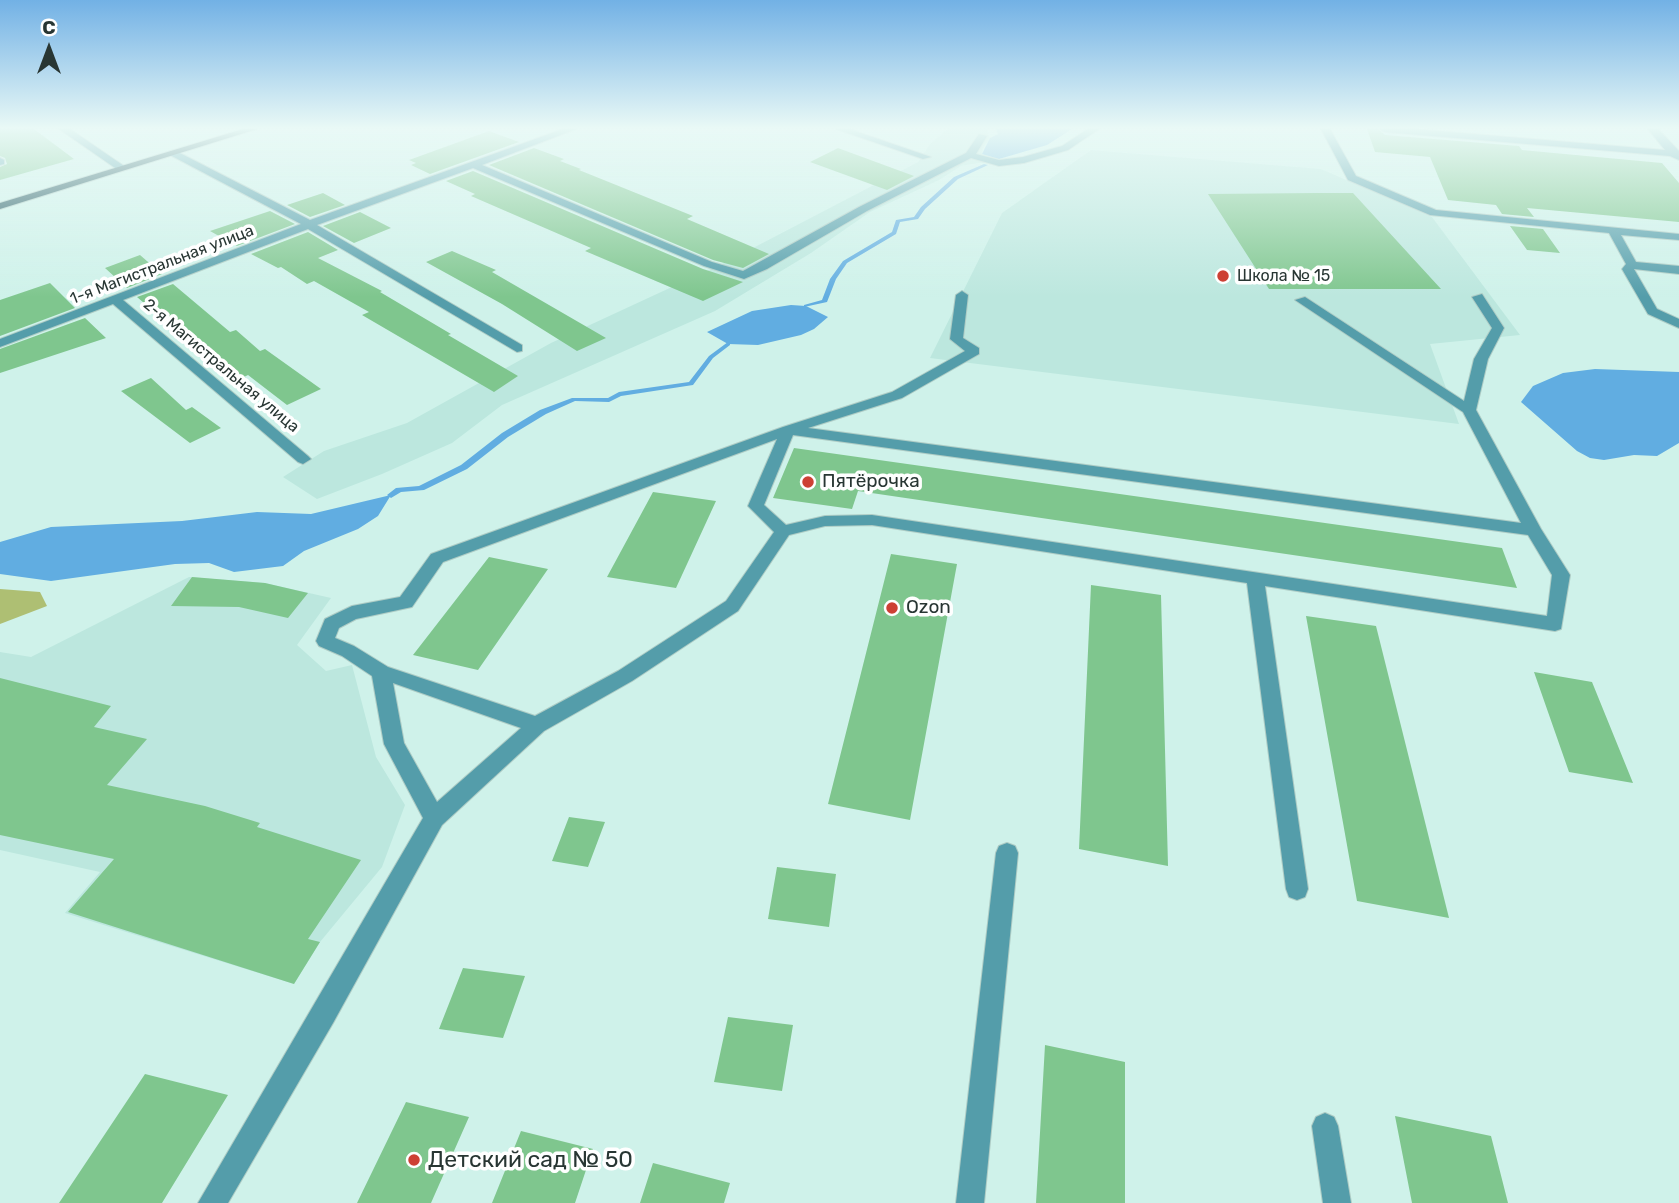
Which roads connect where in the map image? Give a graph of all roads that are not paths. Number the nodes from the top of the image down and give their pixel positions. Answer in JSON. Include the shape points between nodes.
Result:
{"nodes":[{"id":1,"x":67,"y":185,"type":"edge"},
{"id":2,"x":236,"y":185,"type":"edge"},
{"id":3,"x":418,"y":185,"type":"edge"},
{"id":4,"x":522,"y":185,"type":"edge"},
{"id":5,"x":910,"y":185,"type":"edge"},
{"id":6,"x":1369,"y":185,"type":"edge"},
{"id":7,"x":0,"y":206,"type":"edge"},
{"id":8,"x":308,"y":225,"type":"junction"},
{"id":9,"x":1613,"y":231,"type":"junction"},
{"id":10,"x":1679,"y":237,"type":"edge"},
{"id":11,"x":1632,"y":265,"type":"junction"},
{"id":12,"x":1679,"y":270,"type":"edge"},
{"id":13,"x":962,"y":295,"type":"dead end"},
{"id":14,"x":1478,"y":298,"type":"dead end"},
{"id":15,"x":116,"y":300,"type":"junction"},
{"id":16,"x":1301,"y":300,"type":"dead end"},
{"id":17,"x":1677,"y":323,"type":"edge"},
{"id":18,"x":0,"y":343,"type":"edge"},
{"id":19,"x":517,"y":348,"type":"dead end"},
{"id":20,"x":1469,"y":410,"type":"junction"},
{"id":21,"x":788,"y":430,"type":"junction"},
{"id":22,"x":303,"y":459,"type":"dead end"},
{"id":23,"x":1533,"y":530,"type":"junction"},
{"id":24,"x":783,"y":531,"type":"junction"},
{"id":25,"x":1255,"y":578,"type":"junction"},
{"id":26,"x":381,"y":672,"type":"junction"},
{"id":27,"x":537,"y":725,"type":"junction"},
{"id":28,"x":434,"y":818,"type":"junction"},
{"id":29,"x":1007,"y":853,"type":"dead end"},
{"id":30,"x":1297,"y":889,"type":"dead end"},
{"id":31,"x":1325,"y":1126,"type":"dead end"},
{"id":32,"x":212,"y":1203,"type":"edge"},
{"id":33,"x":970,"y":1203,"type":"edge"},
{"id":34,"x":1337,"y":1203,"type":"edge"}],
"edges":[{"from":1,"to":7,"type":"main road"},
{"from":2,"to":8,"type":"street"},
{"from":3,"to":8,"type":"street","name":"1-я Магистральная улица"},
{"from":4,"to":5,"type":"street","via":[[744,275]]},
{"from":6,"to":9,"type":"street","via":[[1434,213]]},
{"from":8,"to":15,"type":"street","name":"1-я Магистральная улица"},
{"from":8,"to":19,"type":"street"},
{"from":9,"to":10,"type":"street"},
{"from":9,"to":11,"type":"street"},
{"from":11,"to":12,"type":"street"},
{"from":11,"to":17,"type":"street","via":[[1628,269],[1652,311]]},
{"from":13,"to":21,"type":"street","via":[[956,339],[974,351],[897,395]]},
{"from":14,"to":20,"type":"street","via":[[1498,328],[1480,359]]},
{"from":15,"to":18,"type":"street","name":"1-я Магистральная улица"},
{"from":15,"to":22,"type":"street","name":"2-я Магистральная улица"},
{"from":16,"to":20,"type":"street"},
{"from":20,"to":23,"type":"street"},
{"from":21,"to":23,"type":"street"},
{"from":21,"to":24,"type":"street","via":[[755,506]]},
{"from":21,"to":26,"type":"street","via":[[437,558],[406,602],[352,613],[331,624],[325,641]]},
{"from":23,"to":25,"type":"street","via":[[1561,575],[1555,624]]},
{"from":24,"to":25,"type":"street","via":[[825,521],[872,520]]},
{"from":24,"to":27,"type":"street","via":[[732,606],[625,676]]},
{"from":25,"to":30,"type":"street"},
{"from":26,"to":27,"type":"street"},
{"from":26,"to":28,"type":"street","via":[[394,744]]},
{"from":27,"to":28,"type":"street"},
{"from":28,"to":32,"type":"street"},
{"from":29,"to":33,"type":"street"},
{"from":31,"to":34,"type":"street"}]}
